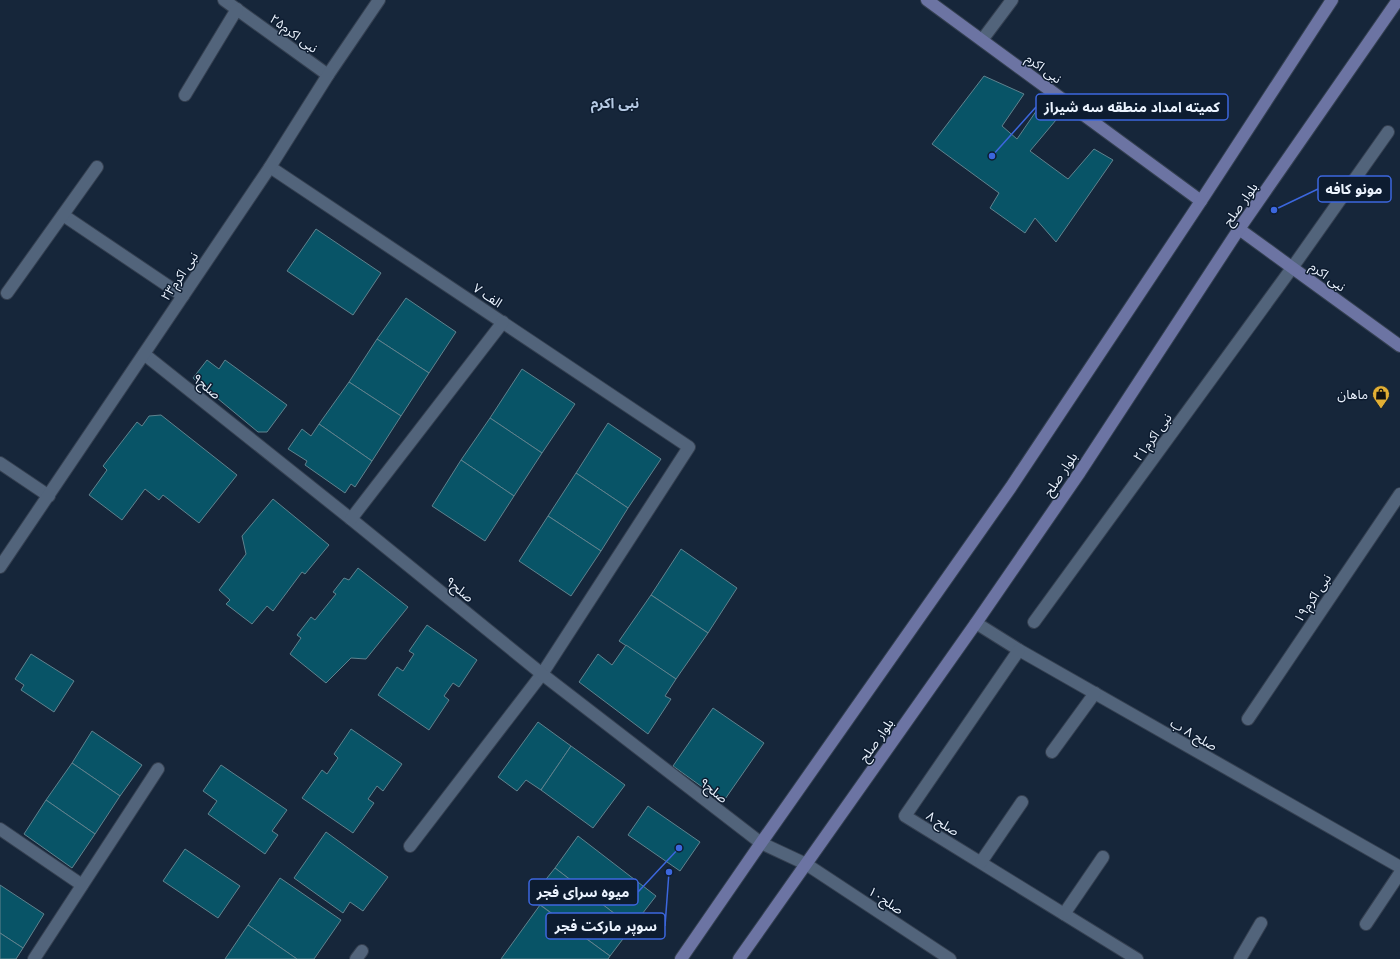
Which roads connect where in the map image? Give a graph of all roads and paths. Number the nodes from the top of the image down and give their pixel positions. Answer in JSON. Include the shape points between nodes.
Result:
{"nodes":[{"id":1,"x":224,"y":0,"type":"edge"},
{"id":2,"x":379,"y":0,"type":"edge"},
{"id":3,"x":927,"y":0,"type":"edge"},
{"id":4,"x":1012,"y":0,"type":"edge"},
{"id":5,"x":1332,"y":0,"type":"edge"},
{"id":6,"x":1398,"y":0,"type":"edge"},
{"id":7,"x":237,"y":9,"type":"junction"},
{"id":8,"x":982,"y":40,"type":"junction"},
{"id":9,"x":328,"y":75,"type":"junction"},
{"id":10,"x":185,"y":95,"type":"dead end"},
{"id":11,"x":1388,"y":132,"type":"dead end"},
{"id":12,"x":97,"y":167,"type":"dead end"},
{"id":13,"x":270,"y":167,"type":"junction"},
{"id":14,"x":1201,"y":201,"type":"junction"},
{"id":15,"x":63,"y":215,"type":"junction"},
{"id":16,"x":1239,"y":229,"type":"junction"},
{"id":17,"x":1292,"y":268,"type":"junction"},
{"id":18,"x":7,"y":293,"type":"dead end"},
{"id":19,"x":183,"y":296,"type":"junction"},
{"id":20,"x":503,"y":322,"type":"junction"},
{"id":21,"x":1400,"y":346,"type":"edge"},
{"id":22,"x":144,"y":354,"type":"junction"},
{"id":23,"x":0,"y":463,"type":"edge"},
{"id":24,"x":1400,"y":494,"type":"edge"},
{"id":25,"x":49,"y":496,"type":"junction"},
{"id":26,"x":351,"y":519,"type":"junction"},
{"id":27,"x":0,"y":567,"type":"edge"},
{"id":28,"x":1034,"y":622,"type":"dead end"},
{"id":29,"x":976,"y":623,"type":"junction"},
{"id":30,"x":1019,"y":650,"type":"junction"},
{"id":31,"x":542,"y":674,"type":"junction"},
{"id":32,"x":1095,"y":693,"type":"junction"},
{"id":33,"x":1248,"y":719,"type":"dead end"},
{"id":34,"x":1052,"y":752,"type":"dead end"},
{"id":35,"x":158,"y":769,"type":"dead end"},
{"id":36,"x":1022,"y":802,"type":"dead end"},
{"id":37,"x":0,"y":829,"type":"edge"},
{"id":38,"x":760,"y":843,"type":"junction"},
{"id":39,"x":410,"y":846,"type":"dead end"},
{"id":40,"x":1103,"y":856,"type":"dead end"},
{"id":41,"x":981,"y":862,"type":"junction"},
{"id":42,"x":806,"y":864,"type":"junction"},
{"id":43,"x":1400,"y":867,"type":"edge"},
{"id":44,"x":1400,"y":873,"type":"edge"},
{"id":45,"x":82,"y":885,"type":"junction"},
{"id":46,"x":1064,"y":914,"type":"junction"},
{"id":47,"x":1261,"y":923,"type":"dead end"},
{"id":48,"x":1366,"y":924,"type":"dead end"},
{"id":49,"x":34,"y":959,"type":"edge"},
{"id":50,"x":681,"y":959,"type":"edge"},
{"id":51,"x":738,"y":959,"type":"edge"},
{"id":52,"x":950,"y":959,"type":"edge"},
{"id":53,"x":1137,"y":959,"type":"edge"},
{"id":54,"x":1240,"y":959,"type":"edge"}],
"edges":[{"from":1,"to":7,"type":"street","name":"نبی اکرم۲۵"},
{"from":2,"to":9,"type":"street","name":"نبی اکرم۲۳"},
{"from":3,"to":8,"type":"main road","name":"نبی اکرم"},
{"from":4,"to":8,"type":"street"},
{"from":5,"to":14,"type":"main road"},
{"from":6,"to":16,"type":"main road","name":"بلوار صلح"},
{"from":7,"to":9,"type":"street","name":"نبی اکرم۲۵"},
{"from":7,"to":10,"type":"street"},
{"from":8,"to":14,"type":"main road","name":"نبی اکرم"},
{"from":9,"to":13,"type":"street","name":"نبی اکرم۲۳"},
{"from":11,"to":17,"type":"street","name":"نبی اکرم۲۱"},
{"from":12,"to":15,"type":"street"},
{"from":13,"to":19,"type":"street","name":"نبی اکرم۲۳"},
{"from":13,"to":20,"type":"street","name":"۷ الف"},
{"from":14,"to":38,"type":"main road","via":[[1011,487]]},
{"from":15,"to":18,"type":"street"},
{"from":15,"to":19,"type":"street"},
{"from":16,"to":17,"type":"main road","name":"نبی اکرم"},
{"from":16,"to":29,"type":"main road","name":"بلوار صلح","via":[[1080,472]]},
{"from":17,"to":21,"type":"main road","name":"نبی اکرم"},
{"from":17,"to":28,"type":"street","name":"نبی اکرم۲۱"},
{"from":19,"to":22,"type":"street","name":"نبی اکرم۲۳"},
{"from":20,"to":26,"type":"street"},
{"from":20,"to":31,"type":"street","name":"۷ الف","via":[[689,447]]},
{"from":22,"to":25,"type":"street","name":"نبی اکرم۲۳"},
{"from":22,"to":26,"type":"street","name":"صلح۹"},
{"from":23,"to":25,"type":"street"},
{"from":24,"to":33,"type":"street","name":"نبی اکرم۱۹"},
{"from":25,"to":27,"type":"street","name":"نبی اکرم۲۳"},
{"from":26,"to":31,"type":"street","name":"صلح۹"},
{"from":29,"to":30,"type":"street","name":"صلح ۸ ب"},
{"from":29,"to":42,"type":"main road","name":"بلوار صلح"},
{"from":30,"to":32,"type":"street","name":"صلح ۸ ب"},
{"from":30,"to":41,"type":"street","name":"۸ صلح","via":[[905,816]]},
{"from":31,"to":38,"type":"street","name":"صلح۹"},
{"from":31,"to":39,"type":"street"},
{"from":32,"to":34,"type":"street"},
{"from":32,"to":43,"type":"street","name":"صلح ۸ ب"},
{"from":35,"to":45,"type":"street"},
{"from":36,"to":41,"type":"street"},
{"from":37,"to":45,"type":"street"},
{"from":38,"to":42,"type":"street","name":"صلح۹"},
{"from":38,"to":50,"type":"main road"},
{"from":40,"to":46,"type":"street"},
{"from":41,"to":46,"type":"street","name":"۸ صلح"},
{"from":42,"to":51,"type":"main road","name":"بلوار صلح"},
{"from":42,"to":52,"type":"street","name":"صلح۱۰"},
{"from":44,"to":48,"type":"street"},
{"from":45,"to":49,"type":"street"},
{"from":46,"to":53,"type":"street","name":"۸ صلح"},
{"from":47,"to":54,"type":"street"}]}
